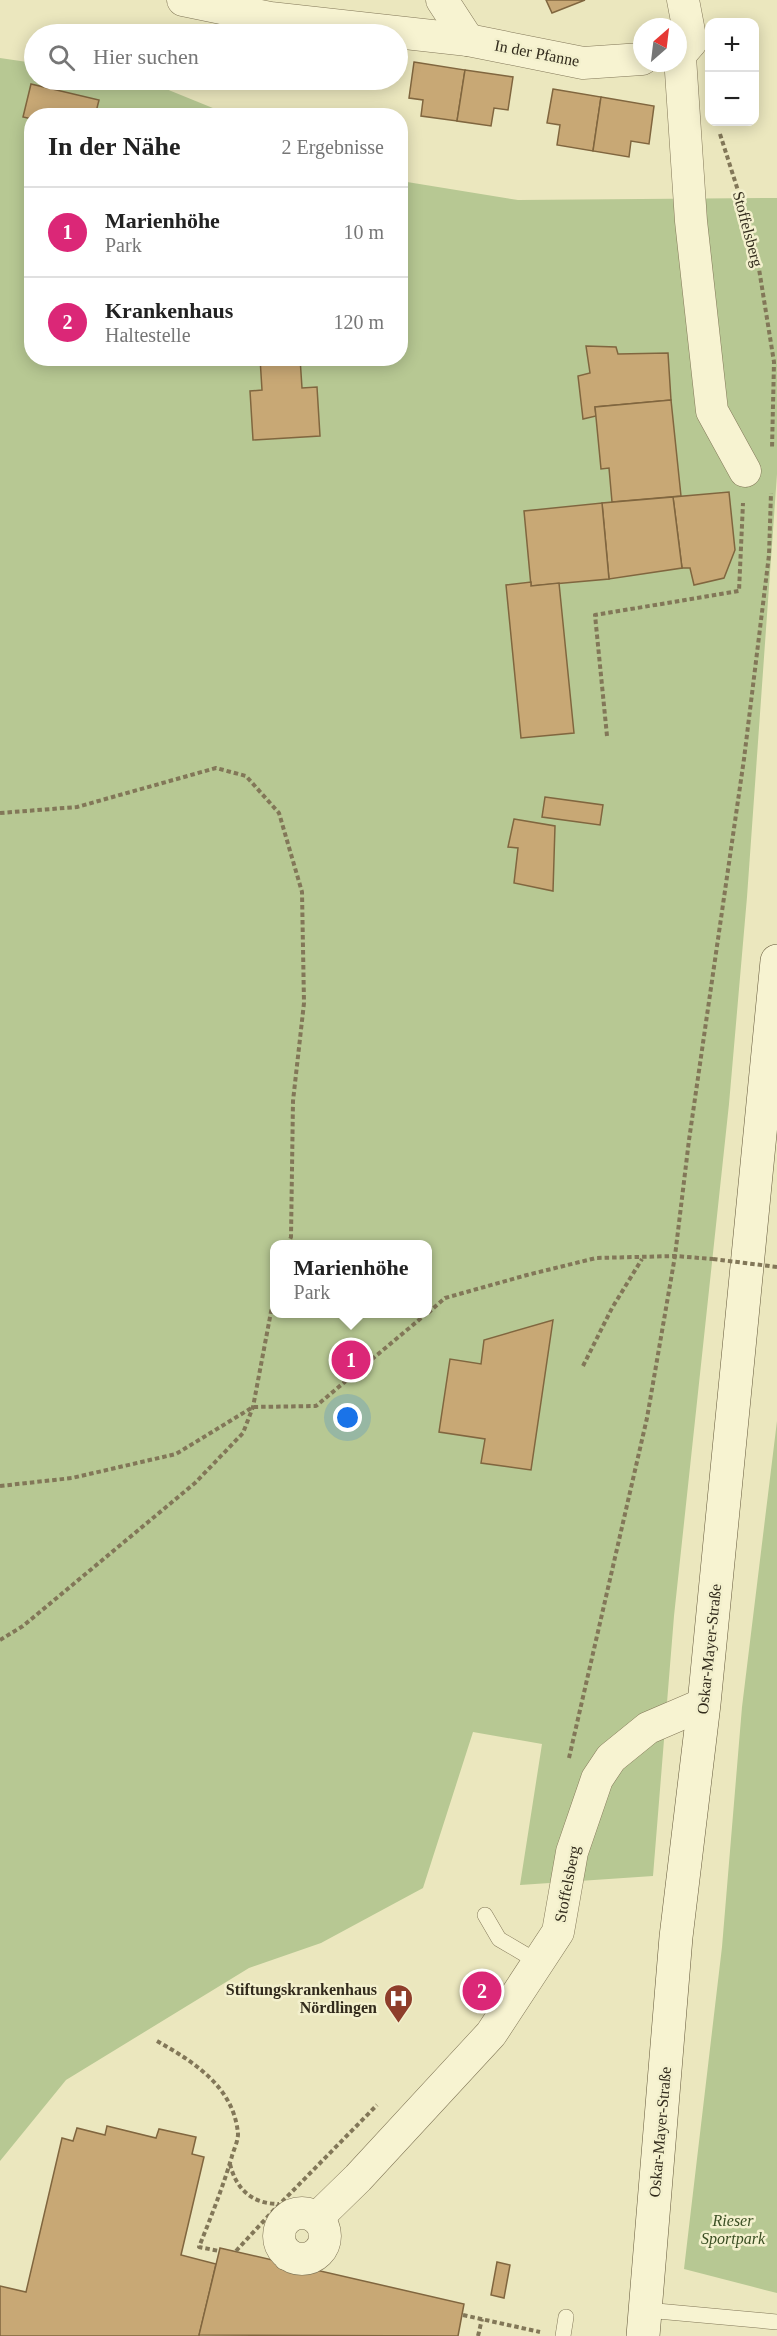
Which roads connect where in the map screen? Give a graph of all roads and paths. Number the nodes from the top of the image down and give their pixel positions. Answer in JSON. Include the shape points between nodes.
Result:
{"nodes":[{"id":1,"x":183,"y":0,"type":"edge"},
{"id":2,"x":442,"y":0,"type":"edge"},
{"id":3,"x":683,"y":0,"type":"edge"},
{"id":4,"x":686,"y":18,"type":"edge"},
{"id":5,"x":687,"y":21,"type":"edge"},
{"id":6,"x":324,"y":24,"type":"edge"},
{"id":7,"x":408,"y":33,"type":"edge"},
{"id":8,"x":468,"y":40,"type":"junction"},
{"id":9,"x":687,"y":47,"type":"edge"},
{"id":10,"x":633,"y":60,"type":"edge"},
{"id":11,"x":680,"y":72,"type":"edge"},
{"id":12,"x":720,"y":133,"type":"dead end"},
{"id":13,"x":772,"y":453,"type":"dead end"},
{"id":14,"x":745,"y":471,"type":"joint"},
{"id":15,"x":771,"y":487,"type":"dead end"},
{"id":16,"x":607,"y":736,"type":"dead end"},
{"id":17,"x":0,"y":813,"type":"edge"},
{"id":18,"x":777,"y":961,"type":"edge"},
{"id":19,"x":290,"y":1240,"type":"edge"},
{"id":20,"x":675,"y":1256,"type":"junction"},
{"id":21,"x":643,"y":1258,"type":"junction"},
{"id":22,"x":777,"y":1267,"type":"edge"},
{"id":23,"x":432,"y":1309,"type":"edge"},
{"id":24,"x":270,"y":1317,"type":"edge"},
{"id":25,"x":421,"y":1318,"type":"edge"},
{"id":26,"x":583,"y":1366,"type":"dead end"},
{"id":27,"x":253,"y":1407,"type":"junction"},
{"id":28,"x":0,"y":1486,"type":"edge"},
{"id":29,"x":0,"y":1640,"type":"edge"},
{"id":30,"x":704,"y":1704,"type":"junction"},
{"id":31,"x":569,"y":1761,"type":"dead end"},
{"id":32,"x":485,"y":1914,"type":"dead end"},
{"id":33,"x":538,"y":1962,"type":"junction"},
{"id":34,"x":157,"y":2041,"type":"dead end"},
{"id":35,"x":230,"y":2163,"type":"junction"},
{"id":36,"x":279,"y":2204,"type":"dead end"},
{"id":37,"x":219,"y":2252,"type":"dead end"},
{"id":38,"x":285,"y":2258,"type":"dead end"},
{"id":39,"x":462,"y":2315,"type":"dead end"},
{"id":40,"x":566,"y":2317,"type":"dead end"},
{"id":41,"x":482,"y":2319,"type":"junction"},
{"id":42,"x":777,"y":2322,"type":"edge"},
{"id":43,"x":645,"y":2323,"type":"edge"},
{"id":44,"x":530,"y":2329,"type":"dead end"},
{"id":45,"x":478,"y":2336,"type":"edge"},
{"id":46,"x":563,"y":2336,"type":"edge"}],
"edges":[{"from":1,"to":6,"type":"street","name":"In der Pfanne","via":[[270,18]]},
{"from":2,"to":8,"type":"street"},
{"from":3,"to":4,"type":"street"},
{"from":5,"to":9,"type":"street","via":[[691,42]]},
{"from":7,"to":8,"type":"street","name":"In der Pfanne"},
{"from":8,"to":10,"type":"street","name":"In der Pfanne","via":[[583,63]]},
{"from":11,"to":14,"type":"street","via":[[691,221],[712,411]]},
{"from":12,"to":13,"type":"path","name":"Stoffelsberg","via":[[755,244],[774,362]]},
{"from":14,"to":16,"type":"path","via":[[739,591],[595,615]]},
{"from":15,"to":20,"type":"path","via":[[769,555],[744,759]]},
{"from":17,"to":19,"type":"path","via":[[77,807],[216,768],[246,776],[279,813],[302,892],[304,1003],[293,1101]]},
{"from":18,"to":30,"type":"main road","name":"Oskar-Mayer-Straße"},
{"from":20,"to":21,"type":"path"},
{"from":20,"to":22,"type":"path","bridge":true},
{"from":20,"to":31,"type":"path","via":[[647,1418]]},
{"from":21,"to":23,"type":"path","via":[[596,1258],[445,1298]]},
{"from":21,"to":26,"type":"path"},
{"from":24,"to":27,"type":"path"},
{"from":25,"to":27,"type":"path","via":[[316,1406]]},
{"from":27,"to":28,"type":"path","via":[[176,1454],[72,1478]]},
{"from":27,"to":29,"type":"path","via":[[243,1433],[195,1483],[23,1626]]},
{"from":30,"to":33,"type":"street","name":"Stoffelsberg","via":[[648,1728],[611,1758],[597,1779],[572,1852],[558,1932]]},
{"from":30,"to":43,"type":"main road","name":"Oskar-Mayer-Straße","via":[[675,1937]]},
{"from":32,"to":33,"type":"lane","via":[[499,1939]]},
{"from":33,"to":38,"type":"street","name":"Stoffelsberg","via":[[492,2034],[317,2218],[325,2232],[317,2254],[302,2259]]},
{"from":34,"to":35,"type":"path","via":[[198,2067],[215,2082],[231,2105],[238,2136]]},
{"from":35,"to":36,"type":"path","via":[[243,2191],[270,2204]]},
{"from":35,"to":37,"type":"path","via":[[199,2247]]},
{"from":39,"to":41,"type":"path"},
{"from":40,"to":46,"type":"lane"},
{"from":41,"to":44,"type":"path"},
{"from":41,"to":45,"type":"path"},
{"from":42,"to":43,"type":"lane"}]}
